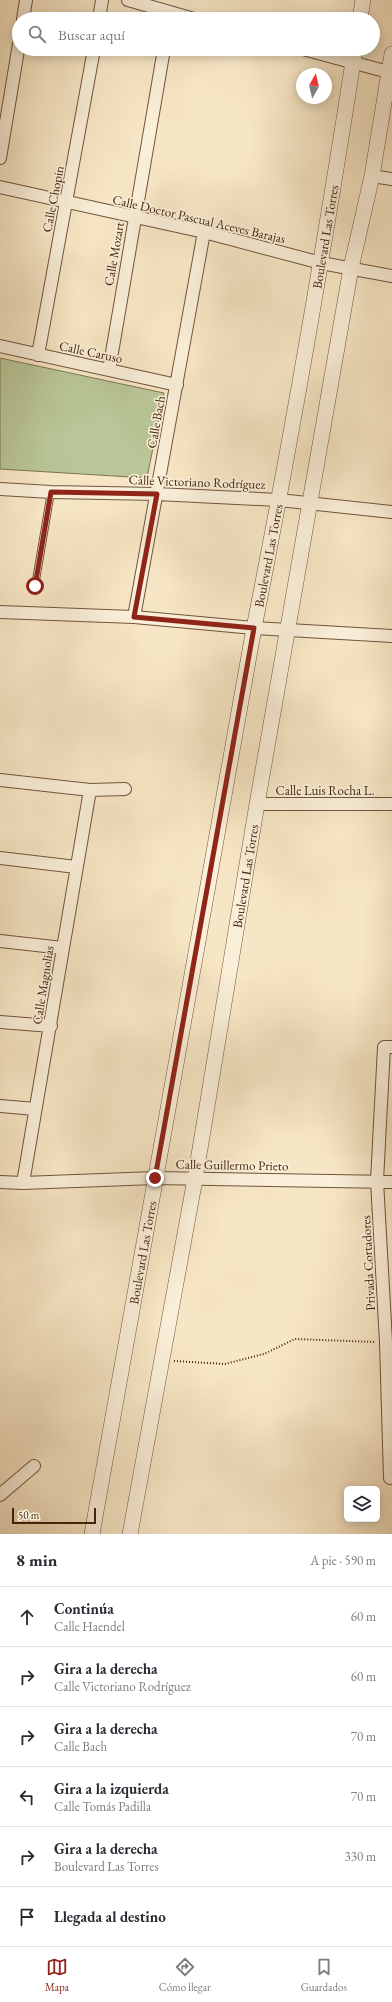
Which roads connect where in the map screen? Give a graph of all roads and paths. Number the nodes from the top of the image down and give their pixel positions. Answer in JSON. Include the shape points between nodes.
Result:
{"nodes":[{"id":1,"x":26,"y":0,"type":"edge"},
{"id":2,"x":102,"y":0,"type":"edge"},
{"id":3,"x":128,"y":0,"type":"edge"},
{"id":4,"x":363,"y":0,"type":"edge"},
{"id":5,"x":24,"y":12,"type":"edge"},
{"id":6,"x":100,"y":12,"type":"edge"},
{"id":7,"x":159,"y":12,"type":"edge"},
{"id":8,"x":361,"y":12,"type":"edge"},
{"id":9,"x":392,"y":54,"type":"edge"},
{"id":10,"x":17,"y":56,"type":"edge"},
{"id":11,"x":93,"y":56,"type":"edge"},
{"id":12,"x":163,"y":56,"type":"edge"},
{"id":13,"x":354,"y":56,"type":"edge"},
{"id":14,"x":387,"y":71,"type":"edge"},
{"id":15,"x":0,"y":158,"type":"edge"},
{"id":16,"x":372,"y":176,"type":"junction"},
{"id":17,"x":392,"y":179,"type":"edge"},
{"id":18,"x":0,"y":187,"type":"edge"},
{"id":19,"x":66,"y":202,"type":"junction"},
{"id":20,"x":135,"y":217,"type":"junction"},
{"id":21,"x":204,"y":232,"type":"junction"},
{"id":22,"x":321,"y":263,"type":"junction"},
{"id":23,"x":352,"y":268,"type":"junction"},
{"id":24,"x":392,"y":276,"type":"edge"},
{"id":25,"x":0,"y":346,"type":"edge"},
{"id":26,"x":38,"y":355,"type":"junction"},
{"id":27,"x":109,"y":370,"type":"junction"},
{"id":28,"x":177,"y":385,"type":"junction"},
{"id":29,"x":0,"y":489,"type":"edge"},
{"id":30,"x":51,"y":492,"type":"junction"},
{"id":31,"x":157,"y":494,"type":"junction"},
{"id":32,"x":279,"y":500,"type":"junction"},
{"id":33,"x":310,"y":504,"type":"junction"},
{"id":34,"x":392,"y":512,"type":"edge"},
{"id":35,"x":35,"y":586,"type":"dead end"},
{"id":36,"x":0,"y":612,"type":"edge"},
{"id":37,"x":134,"y":617,"type":"junction"},
{"id":38,"x":254,"y":628,"type":"junction"},
{"id":39,"x":289,"y":629,"type":"junction"},
{"id":40,"x":392,"y":636,"type":"edge"},
{"id":41,"x":0,"y":780,"type":"edge"},
{"id":42,"x":125,"y":789,"type":"dead end"},
{"id":43,"x":90,"y":790,"type":"junction"},
{"id":44,"x":257,"y":804,"type":"junction"},
{"id":45,"x":392,"y":804,"type":"edge"},
{"id":46,"x":0,"y":858,"type":"edge"},
{"id":47,"x":76,"y":867,"type":"junction"},
{"id":48,"x":0,"y":942,"type":"edge"},
{"id":49,"x":63,"y":948,"type":"junction"},
{"id":50,"x":0,"y":1022,"type":"edge"},
{"id":51,"x":51,"y":1026,"type":"junction"},
{"id":52,"x":388,"y":1047,"type":"edge"},
{"id":53,"x":0,"y":1106,"type":"edge"},
{"id":54,"x":36,"y":1109,"type":"junction"},
{"id":55,"x":155,"y":1178,"type":"junction"},
{"id":56,"x":195,"y":1179,"type":"junction"},
{"id":57,"x":377,"y":1181,"type":"junction"},
{"id":58,"x":0,"y":1182,"type":"edge"},
{"id":59,"x":392,"y":1182,"type":"edge"},
{"id":60,"x":22,"y":1183,"type":"junction"},
{"id":61,"x":386,"y":1342,"type":"junction"},
{"id":62,"x":161,"y":1360,"type":"junction"},
{"id":63,"x":34,"y":1466,"type":"dead end"},
{"id":64,"x":390,"y":1478,"type":"dead end"},
{"id":65,"x":0,"y":1495,"type":"edge"},
{"id":66,"x":92,"y":1534,"type":"edge"},
{"id":67,"x":130,"y":1534,"type":"edge"}],
"edges":[{"from":1,"to":5,"type":"street"},
{"from":2,"to":6,"type":"street"},
{"from":3,"to":7,"type":"street"},
{"from":4,"to":8,"type":"street"},
{"from":9,"to":14,"type":"street","name":"Boulevard Las Torres"},
{"from":10,"to":15,"type":"street"},
{"from":11,"to":19,"type":"street","name":"Calle Chopin"},
{"from":12,"to":20,"type":"street","name":"Calle Mozart"},
{"from":13,"to":14,"type":"street"},
{"from":13,"to":22,"type":"street","name":"Boulevard Las Torres"},
{"from":14,"to":16,"type":"street","name":"Boulevard Las Torres"},
{"from":16,"to":17,"type":"street"},
{"from":16,"to":23,"type":"street","name":"Boulevard Las Torres"},
{"from":18,"to":19,"type":"street","name":"Calle Doctor Pascual Aceves Barajas"},
{"from":19,"to":20,"type":"street","name":"Calle Doctor Pascual Aceves Barajas"},
{"from":19,"to":26,"type":"street","name":"Calle Chopin"},
{"from":20,"to":21,"type":"street","name":"Calle Doctor Pascual Aceves Barajas"},
{"from":20,"to":27,"type":"street","name":"Calle Mozart"},
{"from":21,"to":22,"type":"street","name":"Calle Doctor Pascual Aceves Barajas"},
{"from":21,"to":28,"type":"street","name":"Calle Bach"},
{"from":22,"to":23,"type":"street","name":"Calle Doctor Pascual Aceves Barajas"},
{"from":22,"to":32,"type":"street","name":"Boulevard Las Torres"},
{"from":23,"to":24,"type":"street","name":"Calle Doctor Pascual Aceves Barajas"},
{"from":23,"to":33,"type":"street","name":"Boulevard Las Torres"},
{"from":25,"to":26,"type":"street","name":"Calle Caruso"},
{"from":26,"to":27,"type":"street","name":"Calle Caruso"},
{"from":27,"to":28,"type":"street","name":"Calle Caruso"},
{"from":28,"to":31,"type":"street","name":"Calle Bach"},
{"from":29,"to":30,"type":"street","name":"Calle Victoriano Rodríguez"},
{"from":30,"to":31,"type":"street","name":"Calle Victoriano Rodríguez"},
{"from":30,"to":35,"type":"lane"},
{"from":31,"to":32,"type":"street","name":"Calle Victoriano Rodríguez"},
{"from":31,"to":37,"type":"street","name":"Calle Bach"},
{"from":32,"to":33,"type":"street","name":"Calle Victoriano Rodríguez"},
{"from":32,"to":38,"type":"street","name":"Boulevard Las Torres"},
{"from":33,"to":34,"type":"street","name":"Calle Victoriano Rodríguez"},
{"from":33,"to":39,"type":"street","name":"Boulevard Las Torres"},
{"from":36,"to":37,"type":"street"},
{"from":37,"to":38,"type":"street"},
{"from":38,"to":39,"type":"street"},
{"from":38,"to":55,"type":"street","name":"Boulevard Las Torres"},
{"from":39,"to":40,"type":"street"},
{"from":39,"to":44,"type":"street","name":"Boulevard Las Torres"},
{"from":41,"to":43,"type":"street"},
{"from":42,"to":43,"type":"street"},
{"from":43,"to":47,"type":"street","name":"Calle Magnolias"},
{"from":44,"to":45,"type":"street","name":"Calle Luis Rocha L."},
{"from":44,"to":56,"type":"street","name":"Boulevard Las Torres"},
{"from":46,"to":47,"type":"street"},
{"from":47,"to":49,"type":"street","name":"Calle Magnolias"},
{"from":48,"to":49,"type":"street"},
{"from":49,"to":51,"type":"street","name":"Calle Magnolias"},
{"from":50,"to":51,"type":"street"},
{"from":51,"to":54,"type":"street","name":"Calle Magnolias"},
{"from":52,"to":57,"type":"street","name":"Privada Cortadores"},
{"from":53,"to":54,"type":"street"},
{"from":54,"to":60,"type":"street","name":"Calle Magnolias"},
{"from":55,"to":56,"type":"street","name":"Calle Guillermo Prieto"},
{"from":55,"to":60,"type":"street","name":"Calle Guillermo Prieto"},
{"from":55,"to":66,"type":"street","name":"Boulevard Las Torres"},
{"from":56,"to":57,"type":"street","name":"Calle Guillermo Prieto"},
{"from":56,"to":62,"type":"street","name":"Boulevard Las Torres"},
{"from":57,"to":59,"type":"street","name":"Calle Guillermo Prieto"},
{"from":57,"to":61,"type":"street","name":"Privada Cortadores"},
{"from":58,"to":60,"type":"street","name":"Calle Guillermo Prieto"},
{"from":61,"to":62,"type":"path","via":[[295,1339],[264,1354],[225,1364]]},
{"from":61,"to":64,"type":"street","name":"Privada Cortadores"},
{"from":62,"to":67,"type":"street","name":"Boulevard Las Torres"},
{"from":63,"to":65,"type":"street"}]}
